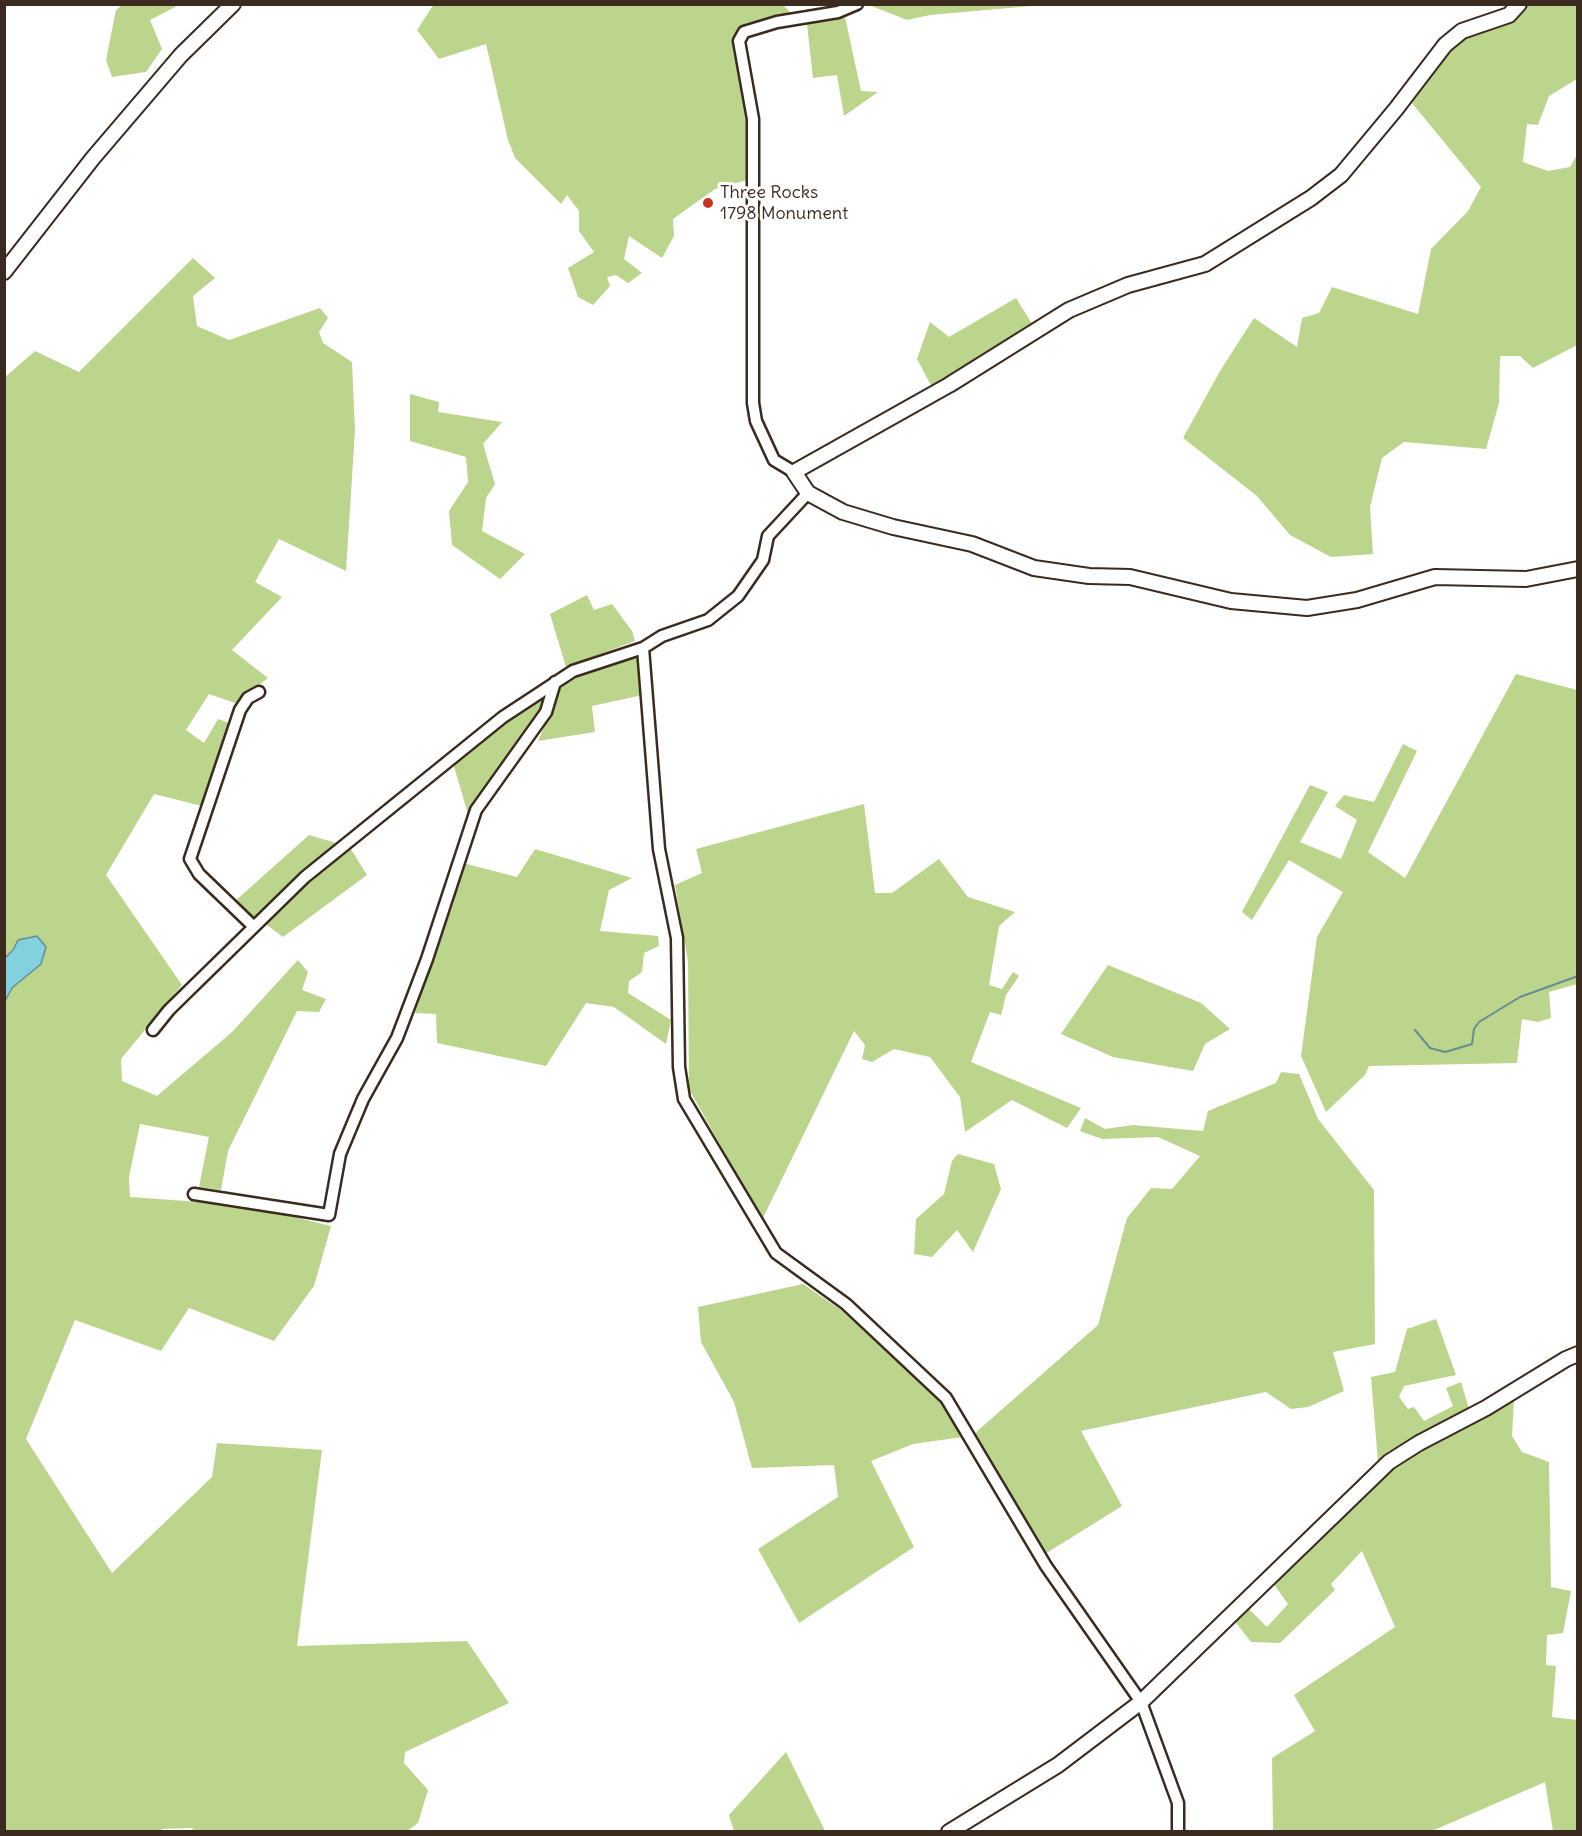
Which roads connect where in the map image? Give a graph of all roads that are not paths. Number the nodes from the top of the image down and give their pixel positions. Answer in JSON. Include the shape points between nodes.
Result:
{"nodes":[{"id":1,"x":233,"y":4,"type":"edge"},
{"id":2,"x":857,"y":4,"type":"edge"},
{"id":3,"x":1519,"y":4,"type":"edge"},
{"id":4,"x":4,"y":272,"type":"edge"},
{"id":5,"x":794,"y":472,"type":"junction"},
{"id":6,"x":808,"y":493,"type":"junction"},
{"id":7,"x":1578,"y":568,"type":"edge"},
{"id":8,"x":643,"y":648,"type":"junction"},
{"id":9,"x":555,"y":682,"type":"junction"},
{"id":10,"x":259,"y":692,"type":"dead end"},
{"id":11,"x":253,"y":926,"type":"junction"},
{"id":12,"x":153,"y":1030,"type":"dead end"},
{"id":13,"x":194,"y":1194,"type":"dead end"},
{"id":14,"x":1578,"y":1354,"type":"edge"},
{"id":15,"x":1141,"y":1702,"type":"junction"},
{"id":16,"x":949,"y":1832,"type":"edge"},
{"id":17,"x":1178,"y":1832,"type":"edge"}],
"edges":[{"from":1,"to":4,"type":"street","via":[[181,55],[93,158]]},
{"from":2,"to":5,"type":"street","via":[[838,12],[744,32],[739,40],[753,119],[753,403],[756,421],[774,460]]},
{"from":3,"to":5,"type":"street","via":[[1509,15],[1462,31],[1445,45],[1341,175],[1311,198],[1205,264],[1128,285],[1069,310],[949,385]]},
{"from":5,"to":6,"type":"street"},
{"from":6,"to":7,"type":"street","via":[[843,512],[972,543],[1034,568],[1130,577],[1231,601],[1268,605],[1317,607],[1357,600],[1435,577],[1526,579]]},
{"from":6,"to":8,"type":"street","via":[[768,536],[763,560],[738,596],[708,620],[662,636]]},
{"from":8,"to":9,"type":"street","via":[[573,671]]},
{"from":8,"to":15,"type":"street","via":[[659,849],[677,938],[679,1067],[684,1099],[776,1253],[846,1304],[946,1398],[1046,1566]]},
{"from":9,"to":11,"type":"street","via":[[410,790]]},
{"from":9,"to":13,"type":"street","via":[[546,712],[476,810],[397,1038],[363,1099],[340,1154],[329,1215]]},
{"from":10,"to":11,"type":"street","via":[[248,698],[240,710],[190,859],[199,874]]},
{"from":11,"to":12,"type":"street"},
{"from":14,"to":15,"type":"street","via":[[1389,1462]]},
{"from":15,"to":16,"type":"street","via":[[1058,1765]]},
{"from":15,"to":17,"type":"street","via":[[1178,1803]]}]}
